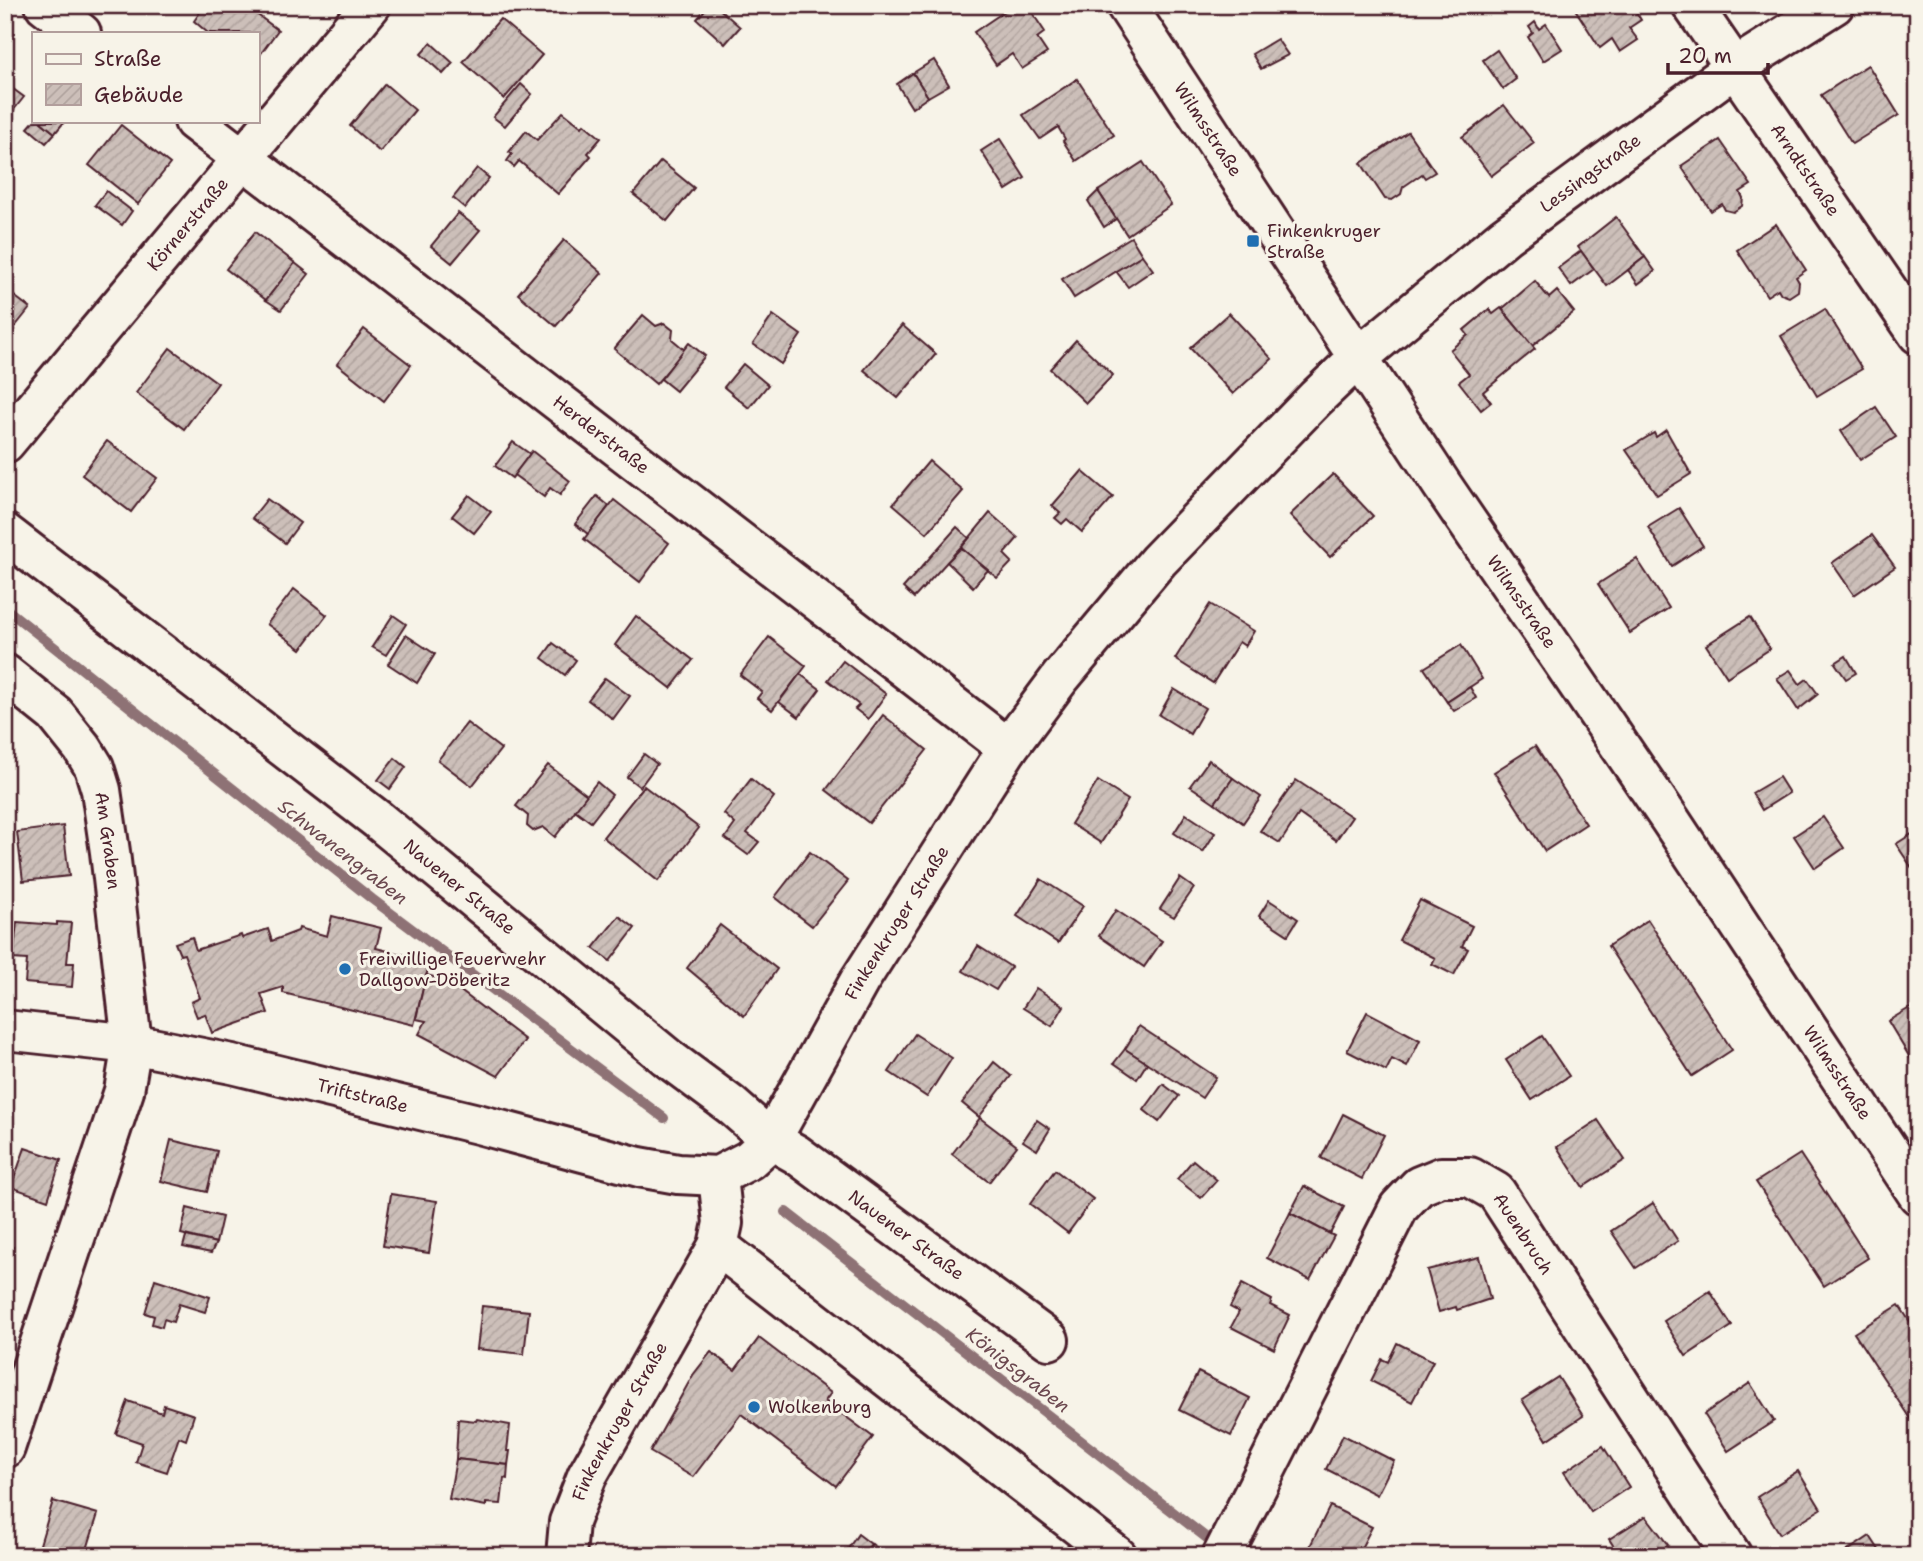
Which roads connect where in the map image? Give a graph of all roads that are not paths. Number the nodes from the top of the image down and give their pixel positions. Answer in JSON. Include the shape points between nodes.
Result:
{"nodes":[{"id":1,"x":45,"y":5,"type":"edge"},
{"id":2,"x":371,"y":5,"type":"edge"},
{"id":3,"x":1126,"y":5,"type":"edge"},
{"id":4,"x":1692,"y":5,"type":"edge"},
{"id":5,"x":1834,"y":5,"type":"edge"},
{"id":6,"x":80,"y":32,"type":"edge"},
{"id":7,"x":1734,"y":68,"type":"junction"},
{"id":8,"x":195,"y":122,"type":"edge"},
{"id":9,"x":242,"y":158,"type":"junction"},
{"id":10,"x":1918,"y":334,"type":"edge"},
{"id":11,"x":1359,"y":358,"type":"junction"},
{"id":12,"x":5,"y":443,"type":"edge"},
{"id":13,"x":5,"y":533,"type":"edge"},
{"id":14,"x":5,"y":674,"type":"edge"},
{"id":15,"x":1008,"y":748,"type":"junction"},
{"id":16,"x":5,"y":1030,"type":"edge"},
{"id":17,"x":132,"y":1044,"type":"junction"},
{"id":18,"x":771,"y":1140,"type":"junction"},
{"id":19,"x":718,"y":1176,"type":"junction"},
{"id":20,"x":1918,"y":1195,"type":"edge"},
{"id":21,"x":718,"y":1245,"type":"junction"},
{"id":22,"x":1049,"y":1340,"type":"dead end"},
{"id":23,"x":5,"y":1448,"type":"edge"},
{"id":24,"x":1227,"y":1546,"type":"edge"},
{"id":25,"x":566,"y":1556,"type":"edge"},
{"id":26,"x":1117,"y":1556,"type":"edge"},
{"id":27,"x":1732,"y":1556,"type":"edge"}],
"edges":[{"from":1,"to":6,"type":"street"},
{"from":2,"to":9,"type":"street","name":"Körnerstraße"},
{"from":3,"to":11,"type":"street","name":"Wilmsstraße"},
{"from":4,"to":7,"type":"street","name":"Arndtstraße"},
{"from":5,"to":7,"type":"street","name":"Lessingstraße"},
{"from":7,"to":10,"type":"street","name":"Arndtstraße"},
{"from":7,"to":11,"type":"street","name":"Lessingstraße","via":[[1505,236]]},
{"from":8,"to":9,"type":"street","name":"Herderstraße"},
{"from":9,"to":12,"type":"street","name":"Körnerstraße"},
{"from":9,"to":15,"type":"street","name":"Herderstraße"},
{"from":11,"to":15,"type":"street","name":"Finkenkruger Straße","via":[[1158,561]]},
{"from":11,"to":20,"type":"street","name":"Wilmsstraße"},
{"from":13,"to":18,"type":"street","name":"Nauener Straße","via":[[379,820]]},
{"from":14,"to":17,"type":"street","name":"Am Graben","via":[[55,714],[94,767],[110,852]]},
{"from":15,"to":18,"type":"street","name":"Finkenkruger Straße","via":[[860,980]]},
{"from":16,"to":17,"type":"street","name":"Triftstraße"},
{"from":17,"to":19,"type":"street","name":"Triftstraße","via":[[258,1070],[639,1167]]},
{"from":17,"to":23,"type":"street","via":[[124,1091]]},
{"from":18,"to":19,"type":"street","name":"Finkenkruger Straße","via":[[749,1160]]},
{"from":18,"to":22,"type":"street","name":"Nauener Straße"},
{"from":19,"to":21,"type":"street","name":"Finkenkruger Straße","via":[[723,1223]]},
{"from":21,"to":25,"type":"street","name":"Finkenkruger Straße","via":[[587,1476],[569,1522]]},
{"from":21,"to":26,"type":"street"},
{"from":24,"to":27,"type":"street","name":"Auenbruch","via":[[1399,1207],[1430,1181],[1470,1177],[1496,1192]]}]}
